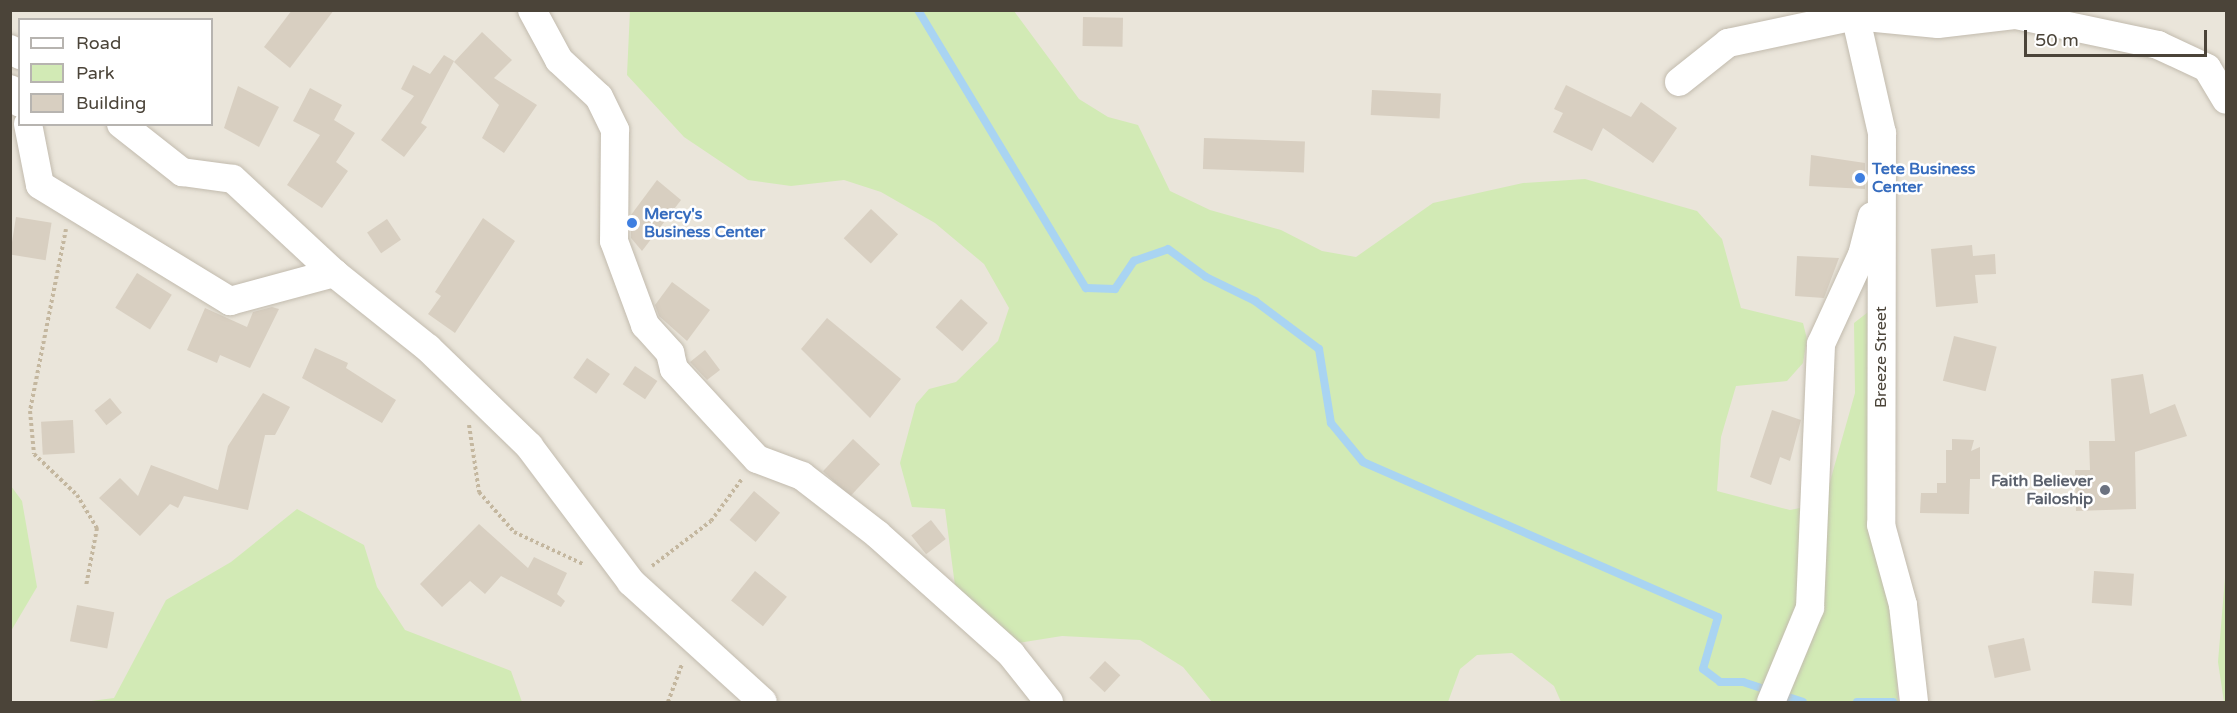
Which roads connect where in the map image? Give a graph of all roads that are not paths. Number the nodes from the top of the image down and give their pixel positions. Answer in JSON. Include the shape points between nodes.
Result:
{"nodes":[{"id":1,"x":532,"y":10,"type":"edge"},
{"id":2,"x":1854,"y":13,"type":"edge"},
{"id":3,"x":1679,"y":82,"type":"dead end"},
{"id":4,"x":2226,"y":100,"type":"edge"},
{"id":5,"x":28,"y":126,"type":"edge"},
{"id":6,"x":124,"y":126,"type":"edge"},
{"id":7,"x":1882,"y":178,"type":"junction"},
{"id":8,"x":334,"y":273,"type":"junction"},
{"id":9,"x":763,"y":702,"type":"edge"},
{"id":10,"x":1049,"y":702,"type":"edge"},
{"id":11,"x":1771,"y":702,"type":"edge"},
{"id":12,"x":1914,"y":702,"type":"edge"}],
"edges":[{"from":1,"to":10,"type":"street","via":[[559,60],[598,96],[615,130],[614,241],[645,325],[670,353],[674,369],[757,459],[802,476],[877,534],[1011,654]]},
{"from":2,"to":3,"type":"street","via":[[1728,43]]},
{"from":2,"to":4,"type":"street","via":[[1938,24],[2016,15],[2158,45],[2207,68]]},
{"from":2,"to":7,"type":"street","name":"Breeze Street","via":[[1882,133]]},
{"from":5,"to":8,"type":"street","via":[[40,184],[70,208],[230,301]]},
{"from":6,"to":8,"type":"street","via":[[182,172],[233,179]]},
{"from":7,"to":11,"type":"street","via":[[1862,255],[1821,344],[1810,608]]},
{"from":7,"to":12,"type":"street","name":"Breeze Street","via":[[1881,525],[1903,605]]},
{"from":8,"to":9,"type":"street","via":[[428,348],[529,446],[632,582]]}]}
